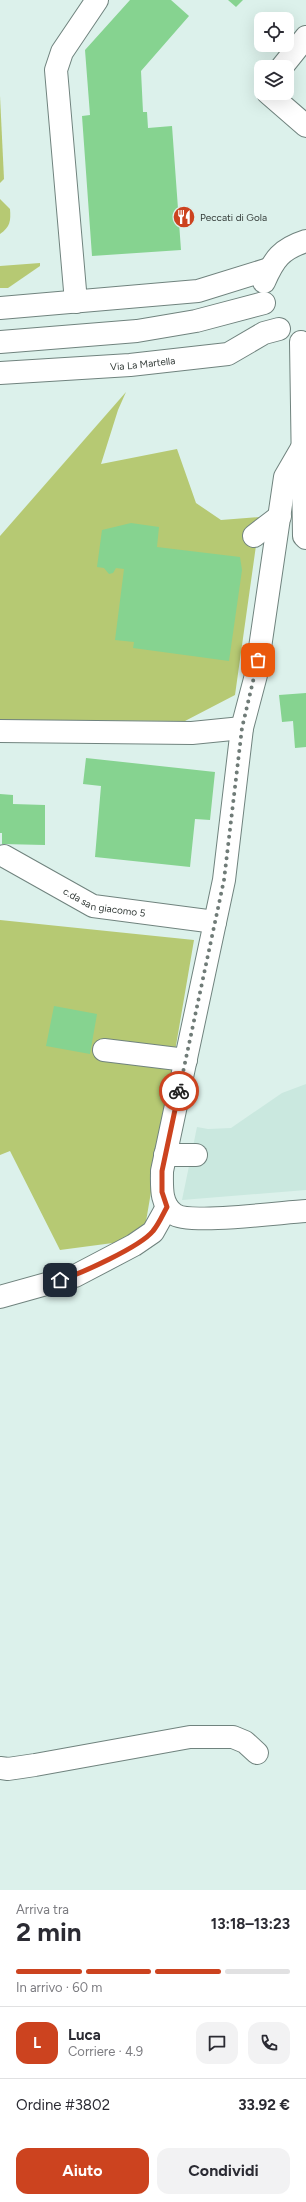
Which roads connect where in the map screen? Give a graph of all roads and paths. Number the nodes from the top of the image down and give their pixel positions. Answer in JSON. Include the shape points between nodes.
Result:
{"nodes":[{"id":1,"x":97,"y":0,"type":"edge"},
{"id":2,"x":306,"y":37,"type":"edge"},
{"id":3,"x":288,"y":60,"type":"edge"},
{"id":4,"x":276,"y":100,"type":"edge"},
{"id":5,"x":306,"y":126,"type":"edge"},
{"id":6,"x":306,"y":241,"type":"edge"},
{"id":7,"x":270,"y":269,"type":"junction"},
{"id":8,"x":76,"y":302,"type":"junction"},
{"id":9,"x":264,"y":303,"type":"junction"},
{"id":10,"x":0,"y":308,"type":"edge"},
{"id":11,"x":279,"y":329,"type":"junction"},
{"id":12,"x":0,"y":342,"type":"edge"},
{"id":13,"x":304,"y":343,"type":"edge"},
{"id":14,"x":0,"y":374,"type":"edge"},
{"id":15,"x":303,"y":446,"type":"junction"},
{"id":16,"x":280,"y":516,"type":"junction"},
{"id":17,"x":254,"y":536,"type":"dead end"},
{"id":18,"x":306,"y":538,"type":"edge"},
{"id":19,"x":242,"y":728,"type":"junction"},
{"id":20,"x":0,"y":731,"type":"edge"},
{"id":21,"x":4,"y":856,"type":"dead end"},
{"id":22,"x":215,"y":922,"type":"junction"},
{"id":23,"x":104,"y":1050,"type":"dead end"},
{"id":24,"x":186,"y":1060,"type":"junction"},
{"id":25,"x":196,"y":1154,"type":"dead end"},
{"id":26,"x":165,"y":1155,"type":"junction"},
{"id":27,"x":167,"y":1207,"type":"junction"},
{"id":28,"x":306,"y":1211,"type":"edge"},
{"id":29,"x":0,"y":1297,"type":"edge"},
{"id":30,"x":257,"y":1753,"type":"dead end"},
{"id":31,"x":0,"y":1768,"type":"edge"}],
"edges":[{"from":1,"to":8,"type":"street","via":[[62,52],[56,70]]},
{"from":2,"to":3,"type":"street"},
{"from":4,"to":5,"type":"street"},
{"from":6,"to":7,"type":"street","via":[[286,249],[272,263]]},
{"from":7,"to":8,"type":"street","via":[[198,291]]},
{"from":7,"to":9,"type":"street","via":[[264,282]]},
{"from":8,"to":10,"type":"street"},
{"from":9,"to":11,"type":"street","via":[[272,322]]},
{"from":9,"to":12,"type":"street","via":[[196,321],[137,331]]},
{"from":11,"to":13,"type":"street","via":[[286,336]]},
{"from":11,"to":14,"type":"street","name":"Via La Martella","via":[[264,334],[228,354],[130,365]]},
{"from":13,"to":15,"type":"street"},
{"from":15,"to":16,"type":"street","via":[[285,477]]},
{"from":15,"to":18,"type":"street"},
{"from":16,"to":17,"type":"street"},
{"from":16,"to":19,"type":"street","via":[[256,675]]},
{"from":19,"to":20,"type":"street","via":[[50,740]]},
{"from":19,"to":22,"type":"street","via":[[224,880]]},
{"from":21,"to":22,"type":"street","name":"c.da san giacomo 5","via":[[93,906]]},
{"from":22,"to":24,"type":"street"},
{"from":23,"to":24,"type":"street"},
{"from":24,"to":26,"type":"street"},
{"from":25,"to":26,"type":"street"},
{"from":26,"to":27,"type":"street","via":[[162,1192]]},
{"from":27,"to":28,"type":"street","via":[[175,1215],[196,1219]]},
{"from":27,"to":29,"type":"street","via":[[153,1232],[134,1245],[74,1276]]},
{"from":30,"to":31,"type":"street","via":[[245,1742],[233,1737],[190,1737],[35,1765]]}]}
